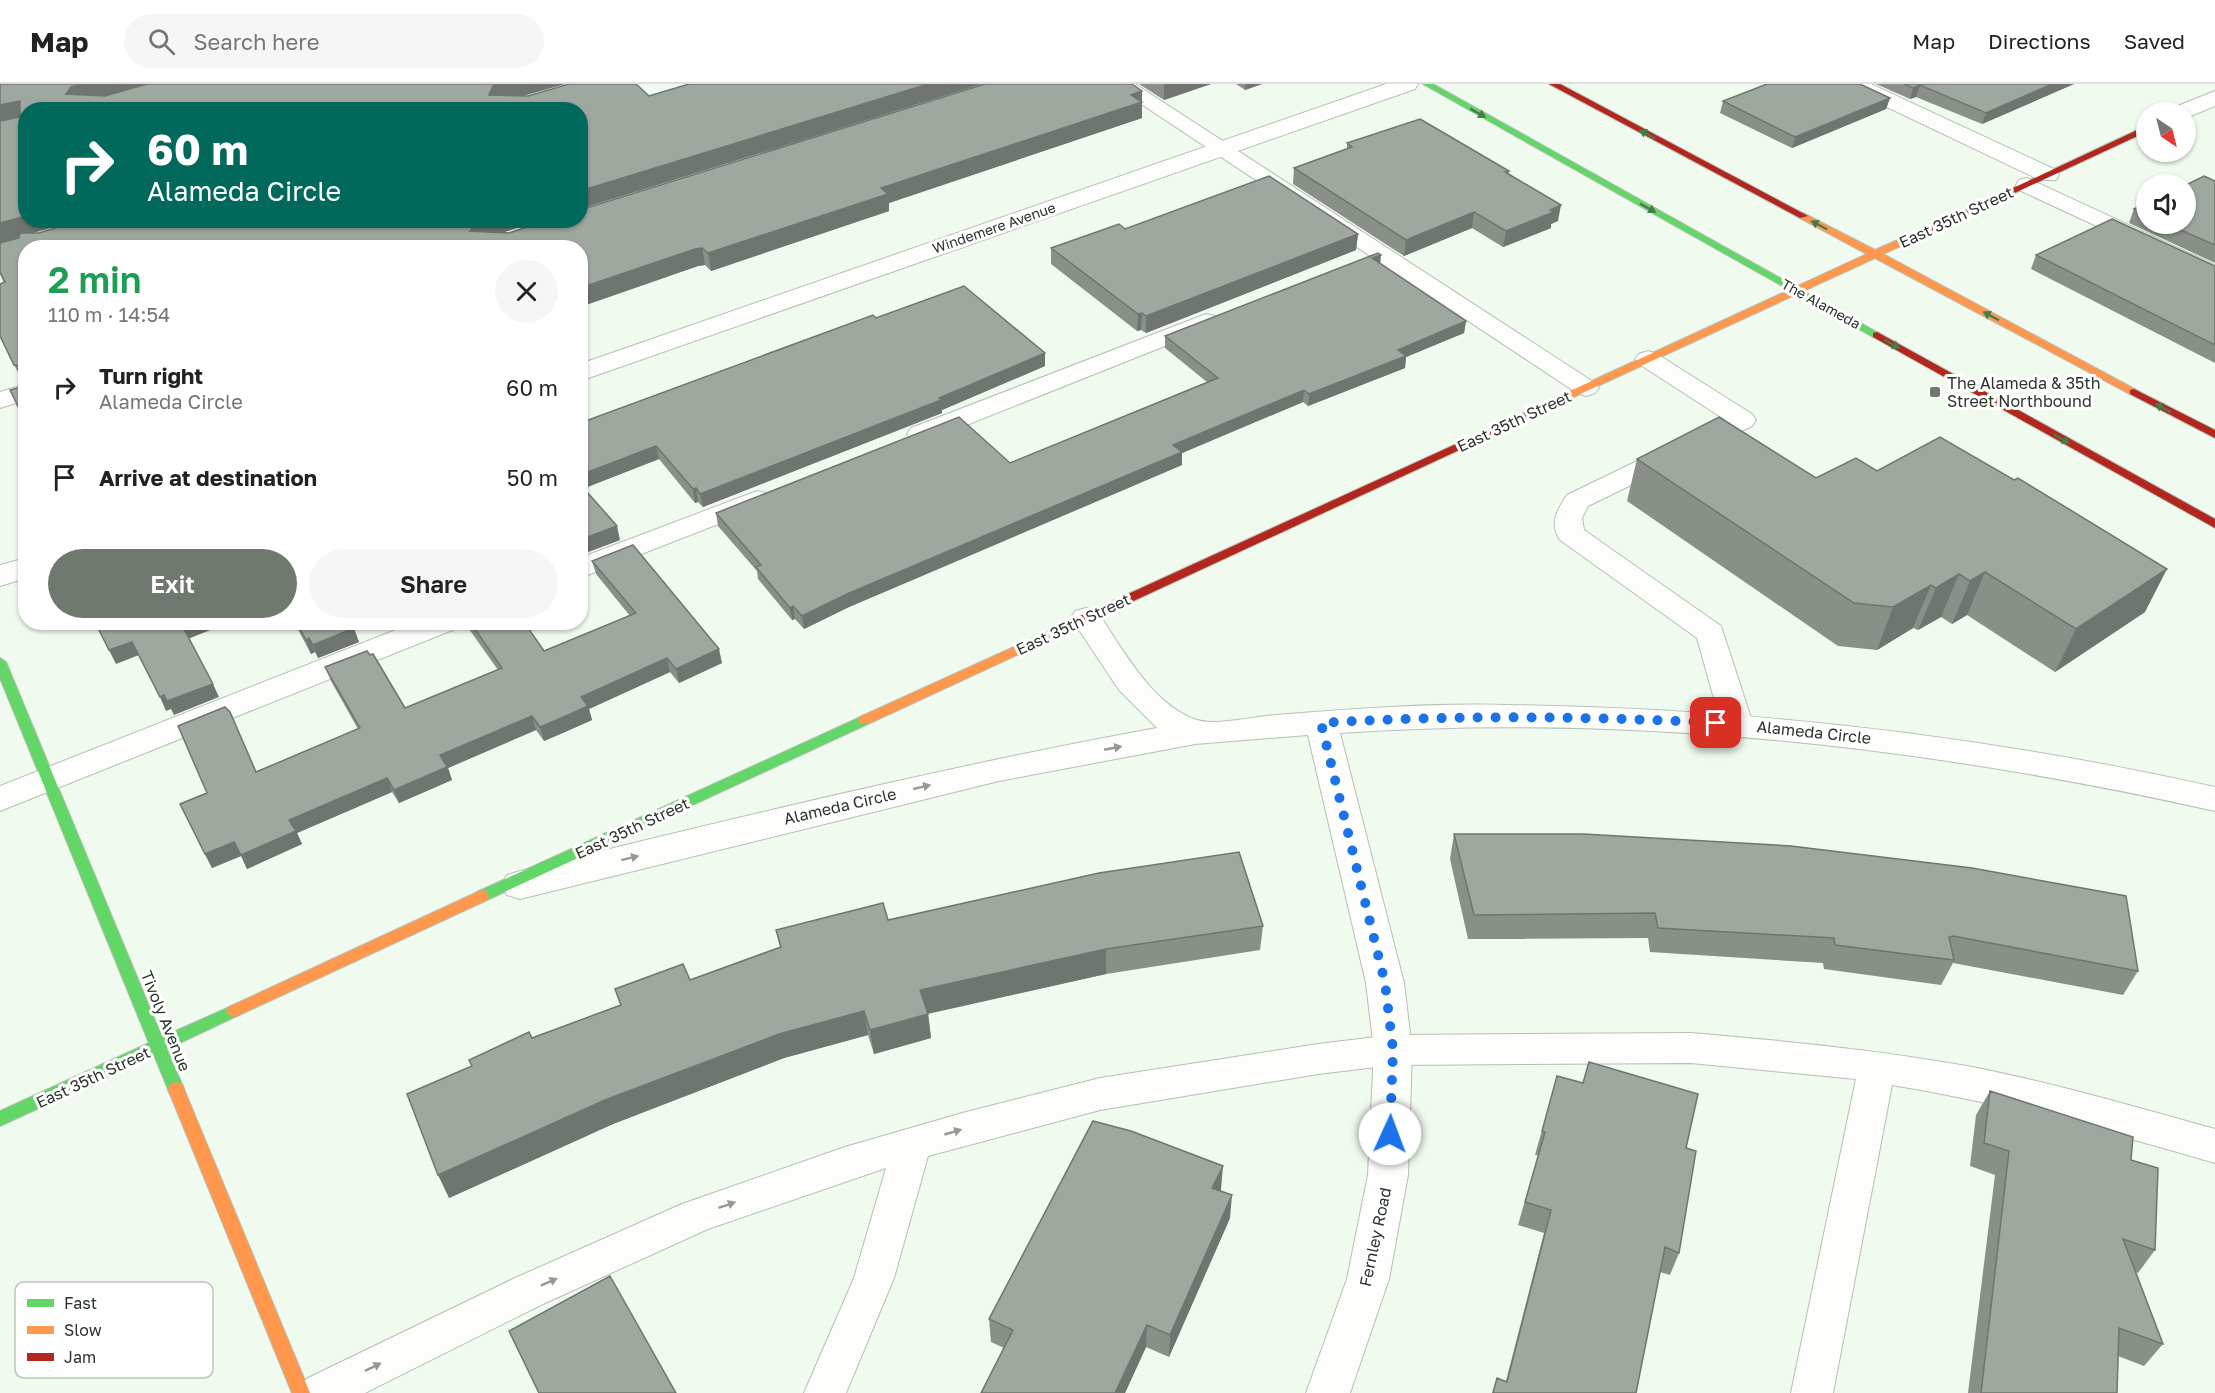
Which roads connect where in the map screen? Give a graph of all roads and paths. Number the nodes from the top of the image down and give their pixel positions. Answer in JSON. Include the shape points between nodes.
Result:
{"nodes":[{"id":1,"x":1121,"y":84,"type":"edge"},
{"id":2,"x":1407,"y":84,"type":"edge"},
{"id":3,"x":1427,"y":84,"type":"edge"},
{"id":4,"x":1552,"y":84,"type":"edge"},
{"id":5,"x":1854,"y":84,"type":"edge"},
{"id":6,"x":2215,"y":98,"type":"edge"},
{"id":7,"x":2196,"y":106,"type":"edge"},
{"id":8,"x":2136,"y":134,"type":"edge"},
{"id":9,"x":1221,"y":149,"type":"junction"},
{"id":10,"x":2048,"y":175,"type":"junction"},
{"id":11,"x":2027,"y":185,"type":"junction"},
{"id":12,"x":1380,"y":252,"type":"junction"},
{"id":13,"x":1875,"y":255,"type":"junction"},
{"id":14,"x":1346,"y":265,"type":"edge"},
{"id":15,"x":2215,"y":274,"type":"edge"},
{"id":16,"x":1797,"y":291,"type":"junction"},
{"id":17,"x":1224,"y":314,"type":"edge"},
{"id":18,"x":1648,"y":359,"type":"junction"},
{"id":19,"x":588,"y":370,"type":"edge"},
{"id":20,"x":1586,"y":388,"type":"junction"},
{"id":21,"x":18,"y":394,"type":"edge"},
{"id":22,"x":0,"y":400,"type":"edge"},
{"id":23,"x":2215,"y":435,"type":"edge"},
{"id":24,"x":902,"y":441,"type":"edge"},
{"id":25,"x":780,"y":490,"type":"edge"},
{"id":26,"x":2215,"y":525,"type":"edge"},
{"id":27,"x":588,"y":566,"type":"edge"},
{"id":28,"x":18,"y":570,"type":"edge"},
{"id":29,"x":0,"y":576,"type":"edge"},
{"id":30,"x":1086,"y":618,"type":"junction"},
{"id":31,"x":425,"y":630,"type":"edge"},
{"id":32,"x":0,"y":662,"type":"edge"},
{"id":33,"x":1321,"y":723,"type":"junction"},
{"id":34,"x":1737,"y":724,"type":"junction"},
{"id":35,"x":1192,"y":733,"type":"junction"},
{"id":36,"x":49,"y":780,"type":"junction"},
{"id":37,"x":0,"y":799,"type":"edge"},
{"id":38,"x":2215,"y":799,"type":"edge"},
{"id":39,"x":492,"y":892,"type":"junction"},
{"id":40,"x":159,"y":1046,"type":"junction"},
{"id":41,"x":1393,"y":1050,"type":"junction"},
{"id":42,"x":1877,"y":1067,"type":"junction"},
{"id":43,"x":0,"y":1119,"type":"edge"},
{"id":44,"x":912,"y":1144,"type":"junction"},
{"id":45,"x":2215,"y":1146,"type":"edge"},
{"id":46,"x":301,"y":1393,"type":"edge"},
{"id":47,"x":321,"y":1393,"type":"edge"},
{"id":48,"x":825,"y":1393,"type":"edge"},
{"id":49,"x":1328,"y":1393,"type":"edge"},
{"id":50,"x":1812,"y":1393,"type":"edge"}],
"edges":[{"from":1,"to":9,"type":"lane"},
{"from":2,"to":9,"type":"street","name":"Windemere Avenue"},
{"from":3,"to":16,"type":"street","name":"The Alameda","one_way":true},
{"from":13,"to":4,"type":"street","one_way":true},
{"from":5,"to":10,"type":"lane"},
{"from":6,"to":7,"type":"street"},
{"from":8,"to":10,"type":"street","name":"East 35th Street"},
{"from":9,"to":12,"type":"lane"},
{"from":9,"to":19,"type":"street","name":"Windemere Avenue"},
{"from":10,"to":11,"type":"street","name":"East 35th Street"},
{"from":11,"to":13,"type":"street","name":"East 35th Street"},
{"from":11,"to":15,"type":"lane"},
{"from":12,"to":14,"type":"lane"},
{"from":12,"to":20,"type":"lane"},
{"from":13,"to":16,"type":"street","name":"East 35th Street"},
{"from":23,"to":13,"type":"street","one_way":true},
{"from":16,"to":18,"type":"street","name":"East 35th Street"},
{"from":16,"to":26,"type":"street","name":"The Alameda","one_way":true},
{"from":17,"to":24,"type":"lane"},
{"from":18,"to":20,"type":"street","name":"East 35th Street"},
{"from":18,"to":34,"type":"lane","via":[[1743,420],[1577,501],[1568,518],[1570,534],[1710,633]]},
{"from":20,"to":30,"type":"street","name":"East 35th Street"},
{"from":21,"to":22,"type":"lane"},
{"from":25,"to":27,"type":"lane"},
{"from":28,"to":29,"type":"street"},
{"from":30,"to":35,"type":"street","via":[[1136,690],[1158,711]]},
{"from":30,"to":39,"type":"street","name":"East 35th Street"},
{"from":31,"to":36,"type":"lane"},
{"from":32,"to":36,"type":"street","name":"Tivoly Avenue"},
{"from":33,"to":34,"type":"street","name":"Alameda Circle","via":[[1500,716]]},
{"from":33,"to":35,"type":"street","name":"Alameda Circle"},
{"from":33,"to":41,"type":"street","name":"Fernley Road","via":[[1385,983]]},
{"from":34,"to":38,"type":"street","name":"Alameda Circle","via":[[2032,762]]},
{"from":39,"to":35,"type":"street","name":"Alameda Circle","one_way":true,"via":[[999,769]]},
{"from":36,"to":37,"type":"lane"},
{"from":36,"to":40,"type":"street","name":"Tivoly Avenue"},
{"from":39,"to":40,"type":"street","name":"East 35th Street"},
{"from":40,"to":43,"type":"street","name":"East 35th Street"},
{"from":40,"to":46,"type":"street","name":"Tivoly Avenue"},
{"from":41,"to":42,"type":"lane","via":[[1691,1048]]},
{"from":44,"to":41,"type":"lane","one_way":true,"via":[[1100,1094]]},
{"from":41,"to":49,"type":"street","name":"Fernley Road","via":[[1388,1175],[1368,1279]]},
{"from":42,"to":45,"type":"lane","via":[[1973,1083]]},
{"from":42,"to":50,"type":"lane"},
{"from":47,"to":44,"type":"lane","one_way":true,"via":[[529,1291],[696,1216]]},
{"from":44,"to":48,"type":"lane","via":[[874,1278]]}]}
